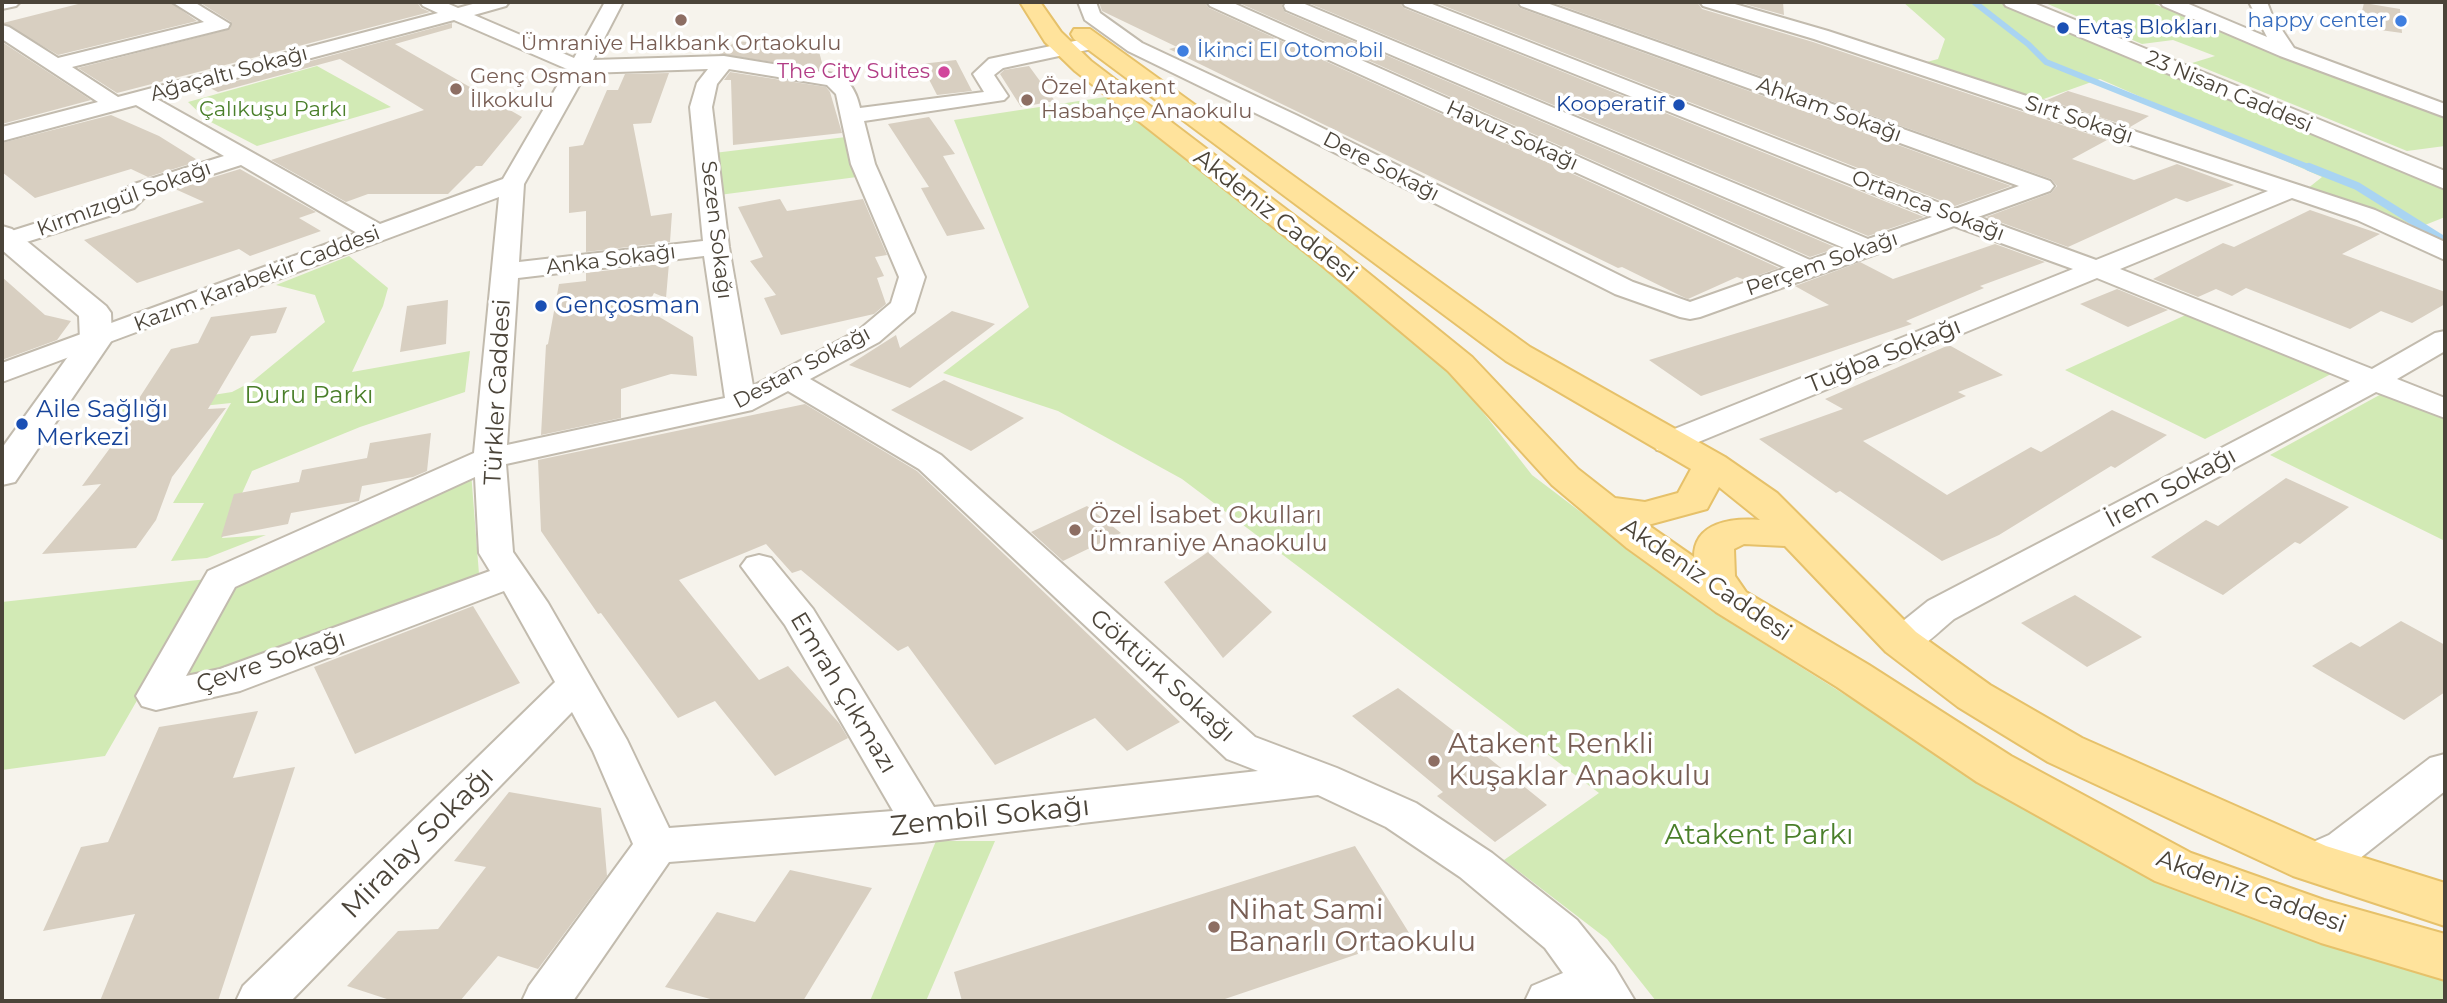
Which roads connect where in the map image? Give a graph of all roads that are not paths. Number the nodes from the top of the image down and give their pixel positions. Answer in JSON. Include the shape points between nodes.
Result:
{"nodes":[{"id":1,"x":9,"y":2,"type":"edge"},
{"id":2,"x":181,"y":2,"type":"edge"},
{"id":3,"x":500,"y":2,"type":"edge"},
{"id":4,"x":614,"y":2,"type":"edge"},
{"id":5,"x":1030,"y":2,"type":"edge"},
{"id":6,"x":1053,"y":2,"type":"edge"},
{"id":7,"x":1087,"y":2,"type":"edge"},
{"id":8,"x":1216,"y":2,"type":"edge"},
{"id":9,"x":1411,"y":2,"type":"edge"},
{"id":10,"x":1527,"y":2,"type":"edge"},
{"id":11,"x":1709,"y":2,"type":"edge"},
{"id":12,"x":1774,"y":2,"type":"edge"},
{"id":13,"x":2013,"y":2,"type":"edge"},
{"id":14,"x":2169,"y":2,"type":"edge"},
{"id":15,"x":2258,"y":2,"type":"edge"},
{"id":16,"x":2,"y":3,"type":"edge"},
{"id":17,"x":1302,"y":4,"type":"edge"},
{"id":18,"x":443,"y":8,"type":"edge"},
{"id":19,"x":1249,"y":17,"type":"junction"},
{"id":20,"x":2,"y":31,"type":"edge"},
{"id":21,"x":1821,"y":35,"type":"junction"},
{"id":22,"x":1079,"y":46,"type":"junction"},
{"id":23,"x":2287,"y":52,"type":"junction"},
{"id":24,"x":1164,"y":60,"type":"junction"},
{"id":25,"x":724,"y":62,"type":"junction"},
{"id":26,"x":55,"y":65,"type":"junction"},
{"id":27,"x":579,"y":66,"type":"junction"},
{"id":28,"x":1128,"y":67,"type":"junction"},
{"id":29,"x":139,"y":98,"type":"junction"},
{"id":30,"x":115,"y":104,"type":"junction"},
{"id":31,"x":2445,"y":111,"type":"edge"},
{"id":32,"x":853,"y":116,"type":"junction"},
{"id":33,"x":2,"y":134,"type":"edge"},
{"id":34,"x":241,"y":158,"type":"junction"},
{"id":35,"x":2445,"y":181,"type":"edge"},
{"id":36,"x":512,"y":184,"type":"junction"},
{"id":37,"x":2291,"y":190,"type":"junction"},
{"id":38,"x":1954,"y":218,"type":"junction"},
{"id":39,"x":378,"y":234,"type":"junction"},
{"id":40,"x":5,"y":237,"type":"edge"},
{"id":41,"x":716,"y":247,"type":"junction"},
{"id":42,"x":1867,"y":248,"type":"junction"},
{"id":43,"x":2445,"y":252,"type":"edge"},
{"id":44,"x":1809,"y":269,"type":"junction"},
{"id":45,"x":2100,"y":270,"type":"junction"},
{"id":46,"x":505,"y":272,"type":"junction"},
{"id":47,"x":1690,"y":311,"type":"joint"},
{"id":48,"x":2445,"y":339,"type":"edge"},
{"id":49,"x":96,"y":340,"type":"junction"},
{"id":50,"x":2,"y":373,"type":"edge"},
{"id":51,"x":788,"y":379,"type":"junction"},
{"id":52,"x":2377,"y":379,"type":"junction"},
{"id":53,"x":741,"y":404,"type":"junction"},
{"id":54,"x":2445,"y":409,"type":"edge"},
{"id":55,"x":1668,"y":443,"type":"junction"},
{"id":56,"x":490,"y":458,"type":"junction"},
{"id":57,"x":1712,"y":465,"type":"junction"},
{"id":58,"x":2,"y":474,"type":"edge"},
{"id":59,"x":1603,"y":509,"type":"junction"},
{"id":60,"x":1797,"y":535,"type":"junction"},
{"id":61,"x":759,"y":566,"type":"dead end"},
{"id":62,"x":511,"y":576,"type":"junction"},
{"id":63,"x":1731,"y":601,"type":"junction"},
{"id":64,"x":1901,"y":642,"type":"junction"},
{"id":65,"x":575,"y":685,"type":"junction"},
{"id":66,"x":2445,"y":769,"type":"edge"},
{"id":67,"x":1322,"y":779,"type":"junction"},
{"id":68,"x":923,"y":825,"type":"junction"},
{"id":69,"x":656,"y":846,"type":"junction"},
{"id":70,"x":2311,"y":862,"type":"junction"},
{"id":71,"x":2445,"y":904,"type":"edge"},
{"id":72,"x":2445,"y":957,"type":"edge"},
{"id":73,"x":1604,"y":991,"type":"edge"},
{"id":74,"x":260,"y":1001,"type":"edge"},
{"id":75,"x":546,"y":1001,"type":"edge"},
{"id":76,"x":1549,"y":1001,"type":"edge"}],
"edges":[{"from":1,"to":16,"type":"street"},
{"from":2,"to":26,"type":"street","via":[[221,24]]},
{"from":3,"to":18,"type":"street","name":"Ağaçaltı Sokağı"},
{"from":4,"to":27,"type":"street","name":"Türkler Caddesi"},
{"from":5,"to":22,"type":"main road","name":"Akdeniz Caddesi","via":[[1053,37]]},
{"from":6,"to":22,"type":"main road","name":"Akdeniz Caddesi","via":[[1077,31]]},
{"from":7,"to":24,"type":"street","name":"Dere Sokağı","via":[[1092,16],[1107,29]]},
{"from":8,"to":19,"type":"street","name":"Havuz Sokağı"},
{"from":9,"to":38,"type":"street","name":"Ortanca Sokağı"},
{"from":10,"to":38,"type":"street","name":"Ahkam Sokağı","via":[[2042,186]]},
{"from":11,"to":21,"type":"street","name":"Sırt Sokağı"},
{"from":12,"to":21,"type":"street"},
{"from":13,"to":35,"type":"street","name":"23 Nisan Caddesi"},
{"from":14,"to":23,"type":"street"},
{"from":15,"to":23,"type":"street"},
{"from":17,"to":19,"type":"street"},
{"from":17,"to":42,"type":"street"},
{"from":18,"to":27,"type":"street"},
{"from":18,"to":29,"type":"street","name":"Ağaçaltı Sokağı"},
{"from":19,"to":44,"type":"street","name":"Havuz Sokağı"},
{"from":20,"to":26,"type":"street"},
{"from":21,"to":37,"type":"street","name":"Sırt Sokağı"},
{"from":22,"to":28,"type":"main road","name":"Akdeniz Caddesi"},
{"from":22,"to":32,"type":"street","via":[[996,63],[983,74],[997,96]]},
{"from":22,"to":59,"type":"main road","name":"Akdeniz Caddesi","via":[[1083,66],[1460,364],[1565,477]]},
{"from":23,"to":31,"type":"street"},
{"from":24,"to":28,"type":"street"},
{"from":24,"to":47,"type":"street","name":"Dere Sokağı","via":[[1624,288]]},
{"from":25,"to":27,"type":"street","name":"Destan Sokağı"},
{"from":25,"to":32,"type":"street","name":"Destan Sokağı","via":[[834,80],[846,93]]},
{"from":25,"to":41,"type":"street","name":"Sezen Sokağı","via":[[707,83],[701,107]]},
{"from":26,"to":30,"type":"street"},
{"from":27,"to":36,"type":"street","name":"Türkler Caddesi"},
{"from":28,"to":55,"type":"main road","name":"Akdeniz Caddesi","via":[[1518,354]]},
{"from":29,"to":30,"type":"street","name":"Ağaçaltı Sokağı"},
{"from":29,"to":34,"type":"street"},
{"from":30,"to":33,"type":"street","name":"Ağaçaltı Sokağı"},
{"from":32,"to":51,"type":"street","name":"Destan Sokağı","via":[[863,164],[912,277],[904,306],[869,336]]},
{"from":34,"to":39,"type":"street"},
{"from":34,"to":40,"type":"street","name":"Kırmızıgül Sokağı","via":[[139,190],[125,204]]},
{"from":36,"to":39,"type":"street","name":"Kazım Karabekir Caddesi"},
{"from":36,"to":46,"type":"street","name":"Türkler Caddesi"},
{"from":37,"to":43,"type":"street","name":"Sırt Sokağı","via":[[2367,215]]},
{"from":37,"to":45,"type":"street","name":"Tuğba Sokağı"},
{"from":38,"to":42,"type":"street","name":"Perçem Sokağı"},
{"from":38,"to":45,"type":"street","name":"Ortanca Sokağı"},
{"from":39,"to":49,"type":"street","name":"Kazım Karabekir Caddesi"},
{"from":40,"to":49,"type":"street","via":[[95,313]]},
{"from":41,"to":46,"type":"street","name":"Anka Sokağı"},
{"from":41,"to":53,"type":"street","name":"Sezen Sokağı"},
{"from":42,"to":44,"type":"street","name":"Perçem Sokağı"},
{"from":44,"to":47,"type":"street","name":"Perçem Sokağı"},
{"from":45,"to":52,"type":"street","name":"Ortanca Sokağı"},
{"from":45,"to":55,"type":"street","name":"Tuğba Sokağı"},
{"from":46,"to":56,"type":"street","name":"Türkler Caddesi"},
{"from":48,"to":52,"type":"street","name":"İrem Sokağı"},
{"from":49,"to":50,"type":"street","name":"Kazım Karabekir Caddesi"},
{"from":49,"to":58,"type":"street"},
{"from":51,"to":53,"type":"street","name":"Destan Sokağı"},
{"from":51,"to":67,"type":"street","name":"Göktürk Sokağı","via":[[930,462],[1241,748]]},
{"from":52,"to":54,"type":"street","name":"Ortanca Sokağı"},
{"from":52,"to":64,"type":"street","name":"İrem Sokağı","via":[[1941,610]]},
{"from":53,"to":56,"type":"street","name":"Destan Sokağı"},
{"from":55,"to":57,"type":"main road","name":"Akdeniz Caddesi"},
{"from":56,"to":62,"type":"street","name":"Türkler Caddesi","via":[[495,553]]},
{"from":56,"to":62,"type":"street","name":"Çevre Sokağı","via":[[221,579],[156,696],[226,681]]},
{"from":57,"to":59,"type":"main road","via":[[1693,501],[1645,514]]},
{"from":57,"to":60,"type":"main road","name":"Akdeniz Caddesi","via":[[1762,501]]},
{"from":59,"to":63,"type":"main road","name":"Akdeniz Caddesi"},
{"from":60,"to":63,"type":"main road","via":[[1738,531],[1714,543],[1714,576]]},
{"from":60,"to":64,"type":"main road","name":"Akdeniz Caddesi"},
{"from":61,"to":68,"type":"street","name":"Emrah Çıkmazı","via":[[800,618]]},
{"from":62,"to":65,"type":"street","name":"Türkler Caddesi"},
{"from":63,"to":72,"type":"main road","name":"Akdeniz Caddesi","via":[[1994,769],[2173,867],[2321,921]]},
{"from":64,"to":70,"type":"main road","name":"Akdeniz Caddesi","via":[[1974,696],[2066,750]]},
{"from":65,"to":69,"type":"street","name":"Türkler Caddesi","via":[[613,751]]},
{"from":65,"to":74,"type":"street","name":"Miralay Sokağı"},
{"from":66,"to":70,"type":"street","via":[[2344,848]]},
{"from":67,"to":68,"type":"street","name":"Zembil Sokağı"},
{"from":67,"to":73,"type":"street","name":"Göktürk Sokağı","via":[[1401,815],[1476,865],[1561,934]]},
{"from":68,"to":69,"type":"street","name":"Zembil Sokağı"},
{"from":69,"to":75,"type":"street"},
{"from":70,"to":71,"type":"main road","name":"Akdeniz Caddesi"},
{"from":73,"to":76,"type":"street"}]}
